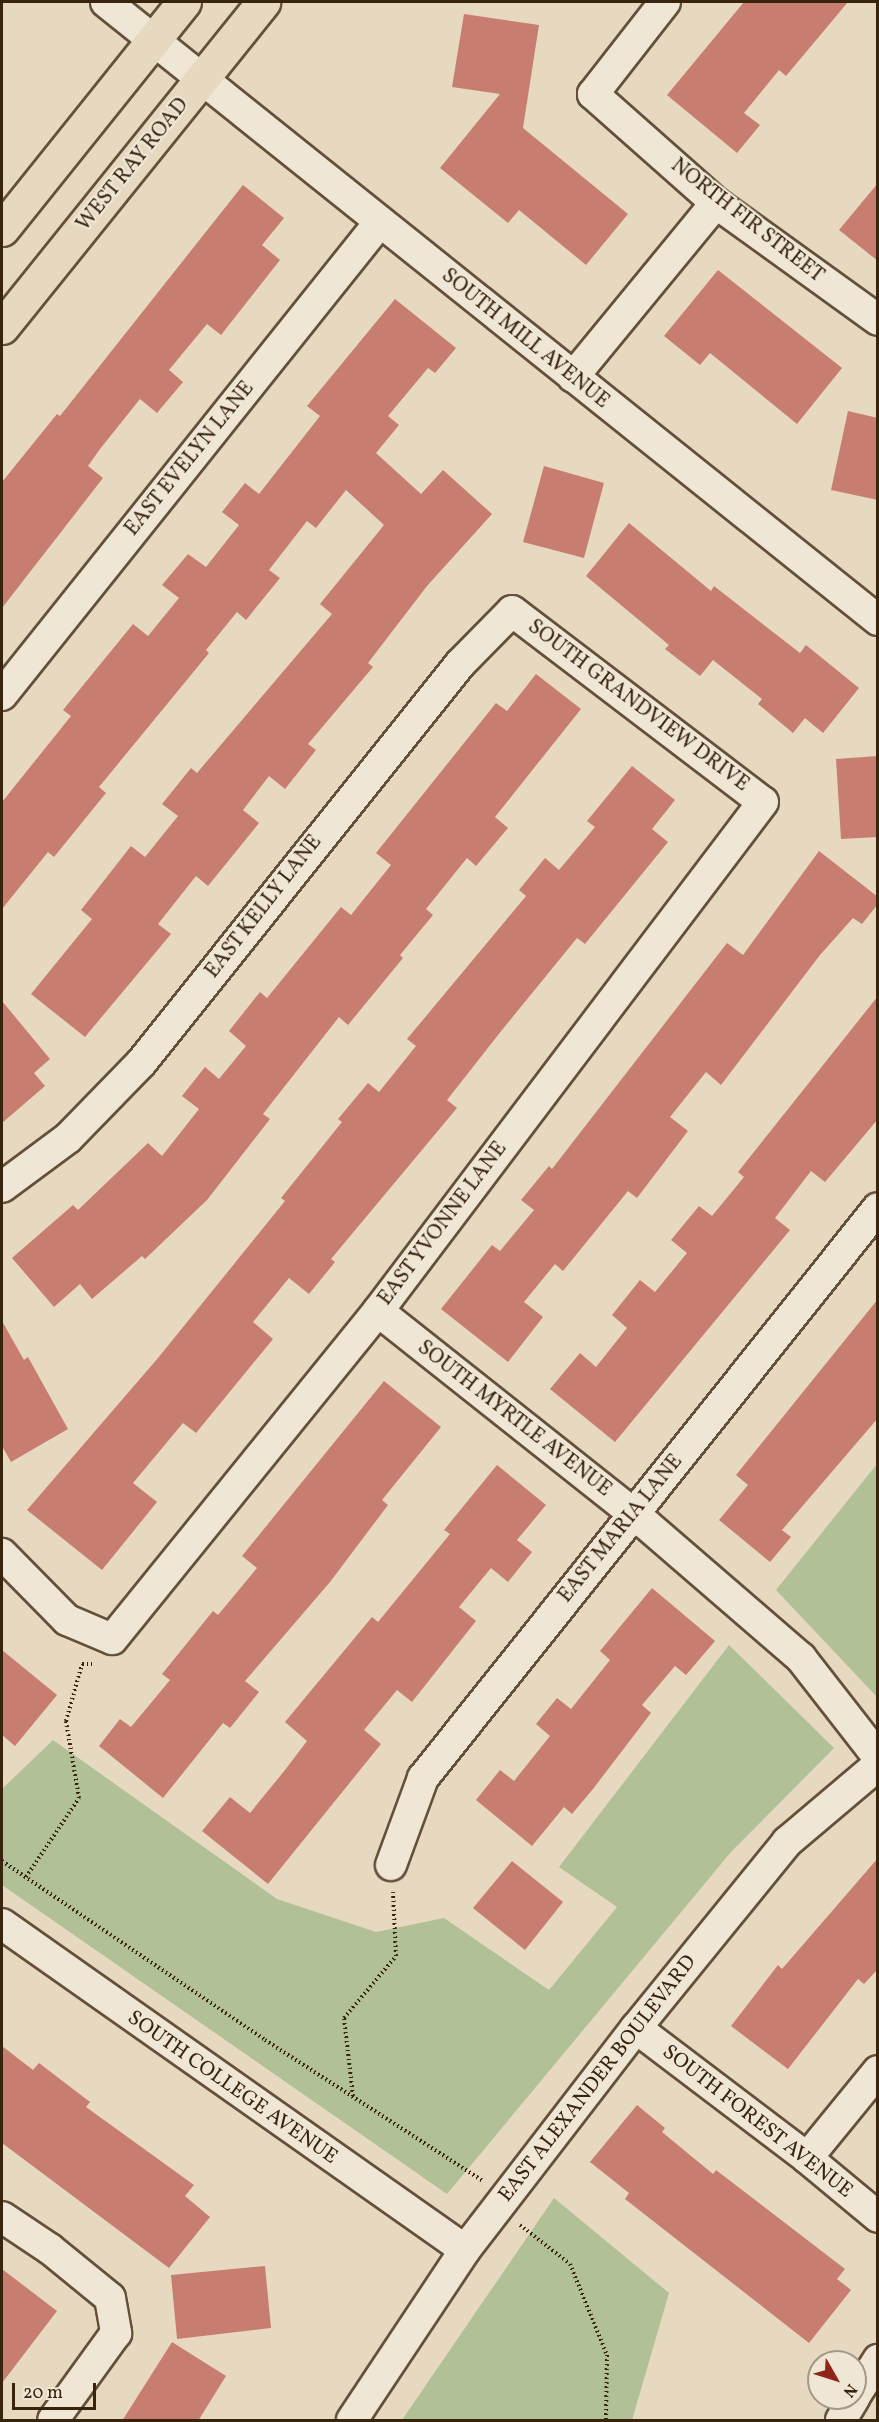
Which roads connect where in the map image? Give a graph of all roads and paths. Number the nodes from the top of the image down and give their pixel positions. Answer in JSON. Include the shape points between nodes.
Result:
{"nodes":[{"id":1,"x":106,"y":2,"type":"edge"},
{"id":2,"x":184,"y":2,"type":"edge"},
{"id":3,"x":263,"y":2,"type":"edge"},
{"id":4,"x":665,"y":2,"type":"edge"},
{"id":5,"x":163,"y":50,"type":"junction"},
{"id":6,"x":200,"y":80,"type":"junction"},
{"id":7,"x":716,"y":203,"type":"junction"},
{"id":8,"x":380,"y":223,"type":"junction"},
{"id":9,"x":2,"y":229,"type":"edge"},
{"id":10,"x":878,"y":320,"type":"edge"},
{"id":11,"x":2,"y":327,"type":"edge"},
{"id":12,"x":573,"y":377,"type":"junction"},
{"id":13,"x":512,"y":611,"type":"joint"},
{"id":14,"x":878,"y":620,"type":"edge"},
{"id":15,"x":2,"y":695,"type":"edge"},
{"id":16,"x":764,"y":802,"type":"joint"},
{"id":17,"x":2,"y":1187,"type":"edge"},
{"id":18,"x":878,"y":1208,"type":"edge"},
{"id":19,"x":378,"y":1311,"type":"junction"},
{"id":20,"x":633,"y":1513,"type":"junction"},
{"id":21,"x":2,"y":1554,"type":"edge"},
{"id":22,"x":112,"y":1639,"type":"junction"},
{"id":23,"x":878,"y":1757,"type":"edge"},
{"id":24,"x":878,"y":1765,"type":"edge"},
{"id":25,"x":2,"y":1861,"type":"edge"},
{"id":26,"x":391,"y":1865,"type":"joint"},
{"id":27,"x":26,"y":1877,"type":"junction"},
{"id":28,"x":2,"y":1924,"type":"edge"},
{"id":29,"x":636,"y":2028,"type":"junction"},
{"id":30,"x":878,"y":2071,"type":"edge"},
{"id":31,"x":353,"y":2097,"type":"junction"},
{"id":32,"x":807,"y":2158,"type":"junction"},
{"id":33,"x":502,"y":2201,"type":"junction"},
{"id":34,"x":2,"y":2217,"type":"edge"},
{"id":35,"x":878,"y":2217,"type":"edge"},
{"id":36,"x":465,"y":2250,"type":"junction"},
{"id":37,"x":878,"y":2360,"type":"edge"},
{"id":38,"x":867,"y":2377,"type":"edge"},
{"id":39,"x":53,"y":2421,"type":"edge"},
{"id":40,"x":352,"y":2421,"type":"edge"},
{"id":41,"x":606,"y":2421,"type":"edge"}],
"edges":[{"from":1,"to":5,"type":"street","name":"SOUTH MILL AVENUE"},
{"from":2,"to":5,"type":"main road"},
{"from":3,"to":6,"type":"main road","name":"WEST RAY ROAD"},
{"from":4,"to":7,"type":"street","name":"NORTH FIR STREET","via":[[593,94]]},
{"from":5,"to":6,"type":"street","name":"SOUTH MILL AVENUE"},
{"from":5,"to":9,"type":"main road"},
{"from":6,"to":8,"type":"street","name":"SOUTH MILL AVENUE"},
{"from":6,"to":11,"type":"main road","name":"WEST RAY ROAD"},
{"from":7,"to":10,"type":"street","name":"NORTH FIR STREET"},
{"from":7,"to":12,"type":"street"},
{"from":8,"to":12,"type":"street","name":"SOUTH MILL AVENUE"},
{"from":8,"to":15,"type":"street","name":"EAST EVELYN LANE"},
{"from":12,"to":14,"type":"street","name":"SOUTH MILL AVENUE"},
{"from":13,"to":16,"type":"street","name":"SOUTH GRANDVIEW DRIVE"},
{"from":13,"to":17,"type":"street","name":"EAST KELLY LANE","via":[[452,674],[141,1063],[68,1138]]},
{"from":16,"to":19,"type":"street","name":"EAST YVONNE LANE"},
{"from":18,"to":20,"type":"street","name":"EAST MARIA LANE"},
{"from":19,"to":20,"type":"street","name":"SOUTH MYRTLE AVENUE"},
{"from":19,"to":22,"type":"street","name":"EAST YVONNE LANE"},
{"from":20,"to":23,"type":"street","name":"SOUTH MYRTLE AVENUE","via":[[801,1658]]},
{"from":20,"to":26,"type":"street","name":"EAST MARIA LANE","via":[[423,1778]]},
{"from":21,"to":22,"type":"street","via":[[67,1620]]},
{"from":22,"to":27,"type":"path","via":[[105,1665],[82,1664],[66,1721],[79,1798]]},
{"from":24,"to":29,"type":"street","name":"EAST ALEXANDER BOULEVARD","via":[[787,1842]]},
{"from":25,"to":27,"type":"path"},
{"from":26,"to":31,"type":"path","via":[[396,1956],[344,2018]]},
{"from":27,"to":31,"type":"path"},
{"from":28,"to":36,"type":"street","name":"SOUTH COLLEGE AVENUE"},
{"from":29,"to":32,"type":"street","name":"SOUTH FOREST AVENUE"},
{"from":29,"to":33,"type":"street","name":"EAST ALEXANDER BOULEVARD"},
{"from":30,"to":32,"type":"street"},
{"from":31,"to":33,"type":"path"},
{"from":32,"to":35,"type":"street","name":"SOUTH FOREST AVENUE"},
{"from":33,"to":36,"type":"street","name":"EAST ALEXANDER BOULEVARD"},
{"from":33,"to":41,"type":"path","via":[[570,2264],[607,2355]]},
{"from":34,"to":39,"type":"street","via":[[50,2249],[110,2298],[116,2333]]},
{"from":36,"to":40,"type":"street","name":"EAST ALEXANDER BOULEVARD"},
{"from":37,"to":38,"type":"street"}]}
